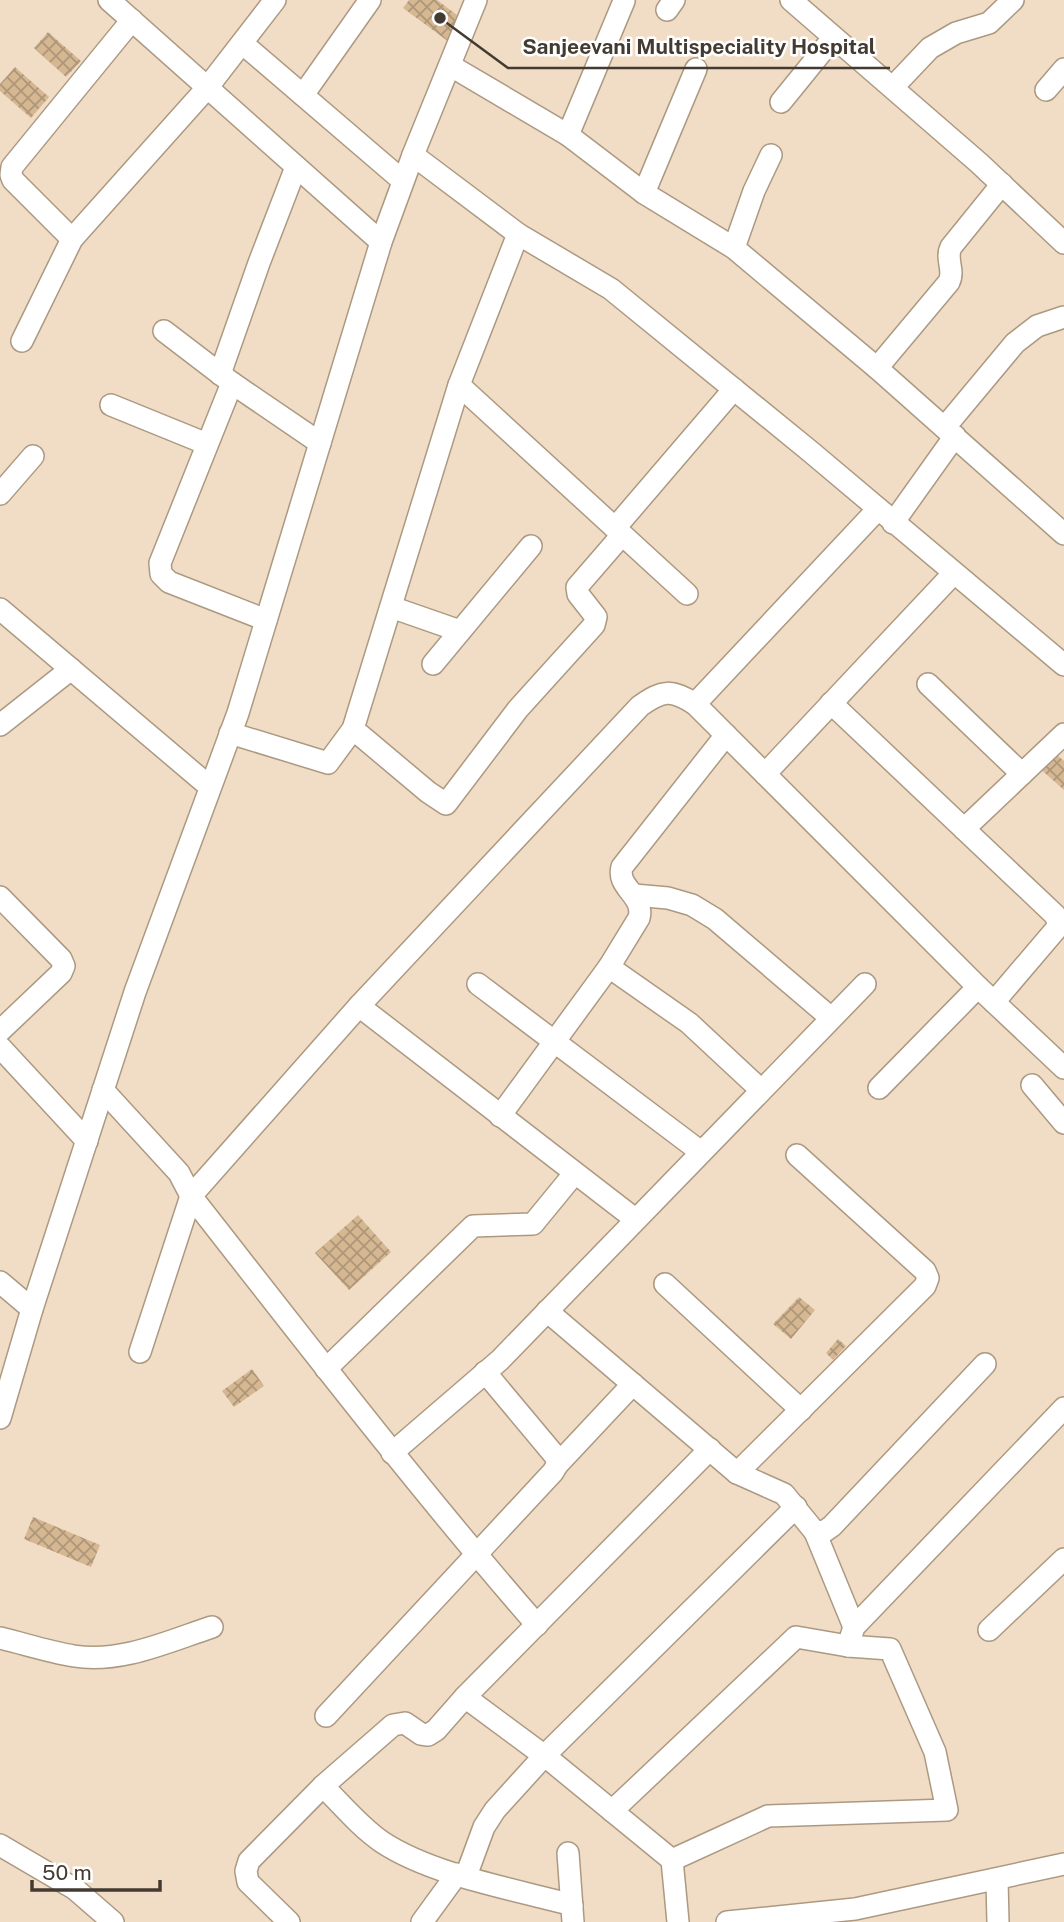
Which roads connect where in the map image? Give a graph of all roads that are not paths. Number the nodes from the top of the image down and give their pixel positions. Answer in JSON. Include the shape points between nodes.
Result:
{"nodes":[{"id":1,"x":110,"y":0,"type":"edge"},
{"id":2,"x":275,"y":0,"type":"edge"},
{"id":3,"x":370,"y":0,"type":"edge"},
{"id":4,"x":476,"y":0,"type":"edge"},
{"id":5,"x":791,"y":0,"type":"edge"},
{"id":6,"x":1013,"y":0,"type":"edge"},
{"id":7,"x":624,"y":1,"type":"edge"},
{"id":8,"x":132,"y":20,"type":"junction"},
{"id":9,"x":834,"y":38,"type":"junction"},
{"id":10,"x":242,"y":43,"type":"junction"},
{"id":11,"x":451,"y":66,"type":"junction"},
{"id":12,"x":696,"y":69,"type":"dead end"},
{"id":13,"x":1064,"y":69,"type":"edge"},
{"id":14,"x":893,"y":87,"type":"junction"},
{"id":15,"x":207,"y":88,"type":"junction"},
{"id":16,"x":1046,"y":90,"type":"dead end"},
{"id":17,"x":303,"y":95,"type":"junction"},
{"id":18,"x":781,"y":102,"type":"dead end"},
{"id":19,"x":568,"y":135,"type":"junction"},
{"id":20,"x":413,"y":155,"type":"junction"},
{"id":21,"x":771,"y":155,"type":"dead end"},
{"id":22,"x":296,"y":167,"type":"junction"},
{"id":23,"x":404,"y":181,"type":"junction"},
{"id":24,"x":1002,"y":184,"type":"junction"},
{"id":25,"x":644,"y":193,"type":"junction"},
{"id":26,"x":518,"y":234,"type":"junction"},
{"id":27,"x":72,"y":239,"type":"junction"},
{"id":28,"x":381,"y":242,"type":"junction"},
{"id":29,"x":1064,"y":243,"type":"edge"},
{"id":30,"x":734,"y":248,"type":"junction"},
{"id":31,"x":1064,"y":317,"type":"edge"},
{"id":32,"x":164,"y":331,"type":"dead end"},
{"id":33,"x":22,"y":341,"type":"dead end"},
{"id":34,"x":877,"y":368,"type":"junction"},
{"id":35,"x":226,"y":379,"type":"junction"},
{"id":36,"x":459,"y":385,"type":"junction"},
{"id":37,"x":734,"y":389,"type":"junction"},
{"id":38,"x":111,"y":405,"type":"dead end"},
{"id":39,"x":950,"y":432,"type":"junction"},
{"id":40,"x":320,"y":443,"type":"junction"},
{"id":41,"x":207,"y":444,"type":"junction"},
{"id":42,"x":33,"y":456,"type":"dead end"},
{"id":43,"x":0,"y":494,"type":"edge"},
{"id":44,"x":886,"y":516,"type":"junction"},
{"id":45,"x":619,"y":532,"type":"junction"},
{"id":46,"x":1064,"y":534,"type":"edge"},
{"id":47,"x":531,"y":546,"type":"dead end"},
{"id":48,"x":953,"y":574,"type":"junction"},
{"id":49,"x":687,"y":594,"type":"dead end"},
{"id":50,"x":391,"y":607,"type":"junction"},
{"id":51,"x":0,"y":609,"type":"edge"},
{"id":52,"x":266,"y":620,"type":"junction"},
{"id":53,"x":460,"y":631,"type":"junction"},
{"id":54,"x":433,"y":664,"type":"dead end"},
{"id":55,"x":1064,"y":665,"type":"edge"},
{"id":56,"x":71,"y":669,"type":"junction"},
{"id":57,"x":928,"y":684,"type":"dead end"},
{"id":58,"x":831,"y":703,"type":"junction"},
{"id":59,"x":695,"y":704,"type":"junction"},
{"id":60,"x":0,"y":725,"type":"edge"},
{"id":61,"x":352,"y":729,"type":"junction"},
{"id":62,"x":230,"y":733,"type":"junction"},
{"id":63,"x":1064,"y":734,"type":"edge"},
{"id":64,"x":726,"y":735,"type":"junction"},
{"id":65,"x":765,"y":774,"type":"junction"},
{"id":66,"x":1022,"y":774,"type":"junction"},
{"id":67,"x":211,"y":788,"type":"junction"},
{"id":68,"x":964,"y":829,"type":"junction"},
{"id":69,"x":634,"y":895,"type":"junction"},
{"id":70,"x":0,"y":897,"type":"edge"},
{"id":71,"x":610,"y":967,"type":"junction"},
{"id":72,"x":478,"y":984,"type":"dead end"},
{"id":73,"x":865,"y":984,"type":"dead end"},
{"id":74,"x":978,"y":987,"type":"junction"},
{"id":75,"x":994,"y":1002,"type":"junction"},
{"id":76,"x":359,"y":1006,"type":"junction"},
{"id":77,"x":831,"y":1018,"type":"junction"},
{"id":78,"x":0,"y":1031,"type":"edge"},
{"id":79,"x":556,"y":1042,"type":"junction"},
{"id":80,"x":2,"y":1050,"type":"edge"},
{"id":81,"x":1064,"y":1068,"type":"edge"},
{"id":82,"x":0,"y":1074,"type":"edge"},
{"id":83,"x":1032,"y":1085,"type":"dead end"},
{"id":84,"x":879,"y":1088,"type":"dead end"},
{"id":85,"x":103,"y":1090,"type":"junction"},
{"id":86,"x":761,"y":1090,"type":"junction"},
{"id":87,"x":500,"y":1116,"type":"junction"},
{"id":88,"x":1064,"y":1123,"type":"edge"},
{"id":89,"x":87,"y":1141,"type":"junction"},
{"id":90,"x":701,"y":1152,"type":"junction"},
{"id":91,"x":797,"y":1154,"type":"dead end"},
{"id":92,"x":574,"y":1174,"type":"junction"},
{"id":93,"x":191,"y":1196,"type":"junction"},
{"id":94,"x":635,"y":1219,"type":"junction"},
{"id":95,"x":0,"y":1282,"type":"edge"},
{"id":96,"x":666,"y":1284,"type":"dead end"},
{"id":97,"x":32,"y":1309,"type":"junction"},
{"id":98,"x":547,"y":1311,"type":"junction"},
{"id":99,"x":139,"y":1352,"type":"dead end"},
{"id":100,"x":985,"y":1364,"type":"dead end"},
{"id":101,"x":326,"y":1369,"type":"junction"},
{"id":102,"x":485,"y":1372,"type":"junction"},
{"id":103,"x":633,"y":1384,"type":"junction"},
{"id":104,"x":1064,"y":1408,"type":"edge"},
{"id":105,"x":801,"y":1409,"type":"junction"},
{"id":106,"x":0,"y":1418,"type":"edge"},
{"id":107,"x":710,"y":1449,"type":"junction"},
{"id":108,"x":392,"y":1453,"type":"junction"},
{"id":109,"x":557,"y":1465,"type":"junction"},
{"id":110,"x":737,"y":1473,"type":"junction"},
{"id":111,"x":796,"y":1507,"type":"junction"},
{"id":112,"x":815,"y":1532,"type":"junction"},
{"id":113,"x":476,"y":1555,"type":"junction"},
{"id":114,"x":1064,"y":1559,"type":"edge"},
{"id":115,"x":537,"y":1625,"type":"junction"},
{"id":116,"x":212,"y":1627,"type":"dead end"},
{"id":117,"x":989,"y":1630,"type":"dead end"},
{"id":118,"x":851,"y":1636,"type":"junction"},
{"id":119,"x":0,"y":1638,"type":"edge"},
{"id":120,"x":465,"y":1697,"type":"junction"},
{"id":121,"x":326,"y":1716,"type":"dead end"},
{"id":122,"x":544,"y":1756,"type":"junction"},
{"id":123,"x":323,"y":1786,"type":"junction"},
{"id":124,"x":612,"y":1811,"type":"junction"},
{"id":125,"x":0,"y":1845,"type":"edge"},
{"id":126,"x":568,"y":1853,"type":"dead end"},
{"id":127,"x":672,"y":1860,"type":"junction"},
{"id":128,"x":1064,"y":1864,"type":"edge"},
{"id":129,"x":462,"y":1875,"type":"junction"},
{"id":130,"x":997,"y":1880,"type":"junction"},
{"id":131,"x":572,"y":1914,"type":"edge"},
{"id":132,"x":113,"y":1922,"type":"edge"},
{"id":133,"x":289,"y":1922,"type":"edge"},
{"id":134,"x":422,"y":1922,"type":"edge"},
{"id":135,"x":678,"y":1922,"type":"edge"},
{"id":136,"x":727,"y":1922,"type":"edge"},
{"id":137,"x":998,"y":1922,"type":"edge"}],
"edges":[{"from":1,"to":8,"type":"street"},
{"from":2,"to":10,"type":"street"},
{"from":3,"to":17,"type":"street"},
{"from":4,"to":11,"type":"street"},
{"from":5,"to":9,"type":"street"},
{"from":6,"to":14,"type":"street","via":[[989,23],[936,44]]},
{"from":7,"to":19,"type":"street"},
{"from":8,"to":15,"type":"street"},
{"from":8,"to":27,"type":"street","via":[[12,167],[13,180]]},
{"from":9,"to":14,"type":"street"},
{"from":9,"to":18,"type":"street"},
{"from":10,"to":15,"type":"street"},
{"from":10,"to":17,"type":"street"},
{"from":11,"to":19,"type":"street"},
{"from":11,"to":20,"type":"street"},
{"from":12,"to":25,"type":"street"},
{"from":13,"to":16,"type":"street"},
{"from":14,"to":24,"type":"street"},
{"from":15,"to":22,"type":"street"},
{"from":15,"to":27,"type":"street"},
{"from":17,"to":23,"type":"street"},
{"from":19,"to":25,"type":"street"},
{"from":20,"to":23,"type":"street"},
{"from":20,"to":26,"type":"street"},
{"from":21,"to":30,"type":"street"},
{"from":22,"to":28,"type":"street"},
{"from":22,"to":35,"type":"street","via":[[259,262]]},
{"from":23,"to":28,"type":"street"},
{"from":24,"to":29,"type":"street"},
{"from":24,"to":34,"type":"street","via":[[951,247],[949,282]]},
{"from":25,"to":30,"type":"street"},
{"from":26,"to":36,"type":"street"},
{"from":26,"to":37,"type":"street","via":[[611,289]]},
{"from":27,"to":33,"type":"street"},
{"from":28,"to":40,"type":"street"},
{"from":30,"to":34,"type":"street"},
{"from":31,"to":39,"type":"street","via":[[1037,326],[1015,343]]},
{"from":32,"to":35,"type":"street"},
{"from":34,"to":39,"type":"street"},
{"from":35,"to":40,"type":"street"},
{"from":35,"to":41,"type":"street"},
{"from":36,"to":45,"type":"street"},
{"from":36,"to":50,"type":"street"},
{"from":37,"to":44,"type":"street"},
{"from":37,"to":45,"type":"street"},
{"from":38,"to":41,"type":"street"},
{"from":39,"to":44,"type":"street"},
{"from":39,"to":46,"type":"street"},
{"from":40,"to":52,"type":"street"},
{"from":41,"to":52,"type":"street","via":[[160,562],[162,574],[169,582]]},
{"from":42,"to":43,"type":"street"},
{"from":44,"to":48,"type":"street"},
{"from":44,"to":59,"type":"street"},
{"from":45,"to":49,"type":"street"},
{"from":45,"to":61,"type":"street","via":[[577,587],[596,617],[594,625],[519,709],[454,811]]},
{"from":47,"to":53,"type":"street"},
{"from":48,"to":55,"type":"street"},
{"from":48,"to":58,"type":"street"},
{"from":50,"to":53,"type":"street"},
{"from":50,"to":61,"type":"street"},
{"from":51,"to":56,"type":"street"},
{"from":52,"to":62,"type":"street"},
{"from":53,"to":54,"type":"street"},
{"from":56,"to":60,"type":"street"},
{"from":56,"to":67,"type":"street"},
{"from":57,"to":66,"type":"street"},
{"from":58,"to":65,"type":"street"},
{"from":58,"to":68,"type":"street"},
{"from":59,"to":64,"type":"street"},
{"from":59,"to":76,"type":"street","via":[[668,693],[657,694],[640,706]]},
{"from":61,"to":62,"type":"street","via":[[328,763]]},
{"from":62,"to":67,"type":"street"},
{"from":63,"to":66,"type":"street"},
{"from":64,"to":65,"type":"street"},
{"from":64,"to":69,"type":"street","via":[[622,867],[624,884]]},
{"from":65,"to":74,"type":"street"},
{"from":66,"to":68,"type":"street"},
{"from":67,"to":85,"type":"street"},
{"from":68,"to":75,"type":"street","via":[[1058,922]]},
{"from":69,"to":71,"type":"street","via":[[641,910],[639,918]]},
{"from":69,"to":77,"type":"street","via":[[692,905],[715,919]]},
{"from":70,"to":78,"type":"street","via":[[64,966]]},
{"from":71,"to":79,"type":"street"},
{"from":71,"to":86,"type":"street","via":[[689,1023]]},
{"from":72,"to":79,"type":"street"},
{"from":73,"to":77,"type":"street"},
{"from":74,"to":75,"type":"street"},
{"from":74,"to":84,"type":"street"},
{"from":75,"to":81,"type":"street"},
{"from":76,"to":87,"type":"street"},
{"from":76,"to":93,"type":"street"},
{"from":77,"to":86,"type":"street"},
{"from":79,"to":87,"type":"street"},
{"from":79,"to":90,"type":"street"},
{"from":80,"to":82,"type":"street"},
{"from":80,"to":89,"type":"street"},
{"from":83,"to":88,"type":"street"},
{"from":85,"to":89,"type":"street"},
{"from":85,"to":93,"type":"street","via":[[179,1173]]},
{"from":86,"to":90,"type":"street"},
{"from":87,"to":92,"type":"street"},
{"from":89,"to":97,"type":"street"},
{"from":90,"to":94,"type":"street"},
{"from":91,"to":105,"type":"street","via":[[925,1271],[928,1279]]},
{"from":92,"to":94,"type":"street"},
{"from":92,"to":101,"type":"street","via":[[533,1224],[473,1226]]},
{"from":93,"to":99,"type":"street"},
{"from":93,"to":101,"type":"street"},
{"from":94,"to":98,"type":"street"},
{"from":95,"to":97,"type":"street"},
{"from":96,"to":105,"type":"street"},
{"from":97,"to":106,"type":"street"},
{"from":98,"to":102,"type":"street"},
{"from":98,"to":103,"type":"street"},
{"from":100,"to":112,"type":"street","via":[[832,1526]]},
{"from":101,"to":108,"type":"street"},
{"from":102,"to":108,"type":"street"},
{"from":102,"to":109,"type":"street","via":[[556,1457]]},
{"from":103,"to":107,"type":"street"},
{"from":103,"to":109,"type":"street"},
{"from":104,"to":118,"type":"street"},
{"from":105,"to":110,"type":"street"},
{"from":107,"to":110,"type":"street"},
{"from":107,"to":115,"type":"street"},
{"from":108,"to":113,"type":"street"},
{"from":109,"to":113,"type":"street"},
{"from":110,"to":111,"type":"street","via":[[784,1494]]},
{"from":111,"to":112,"type":"street"},
{"from":111,"to":122,"type":"street"},
{"from":112,"to":118,"type":"street"},
{"from":113,"to":115,"type":"street"},
{"from":113,"to":121,"type":"street"},
{"from":114,"to":117,"type":"street"},
{"from":115,"to":120,"type":"street"},
{"from":116,"to":119,"type":"street","via":[[130,1653],[99,1657],[76,1657]]},
{"from":118,"to":124,"type":"street","via":[[796,1637]]},
{"from":118,"to":127,"type":"street","via":[[890,1649],[935,1752],[947,1810],[768,1816]]},
{"from":120,"to":122,"type":"street"},
{"from":120,"to":123,"type":"street","via":[[428,1735],[405,1723],[393,1725]]},
{"from":122,"to":124,"type":"street"},
{"from":122,"to":129,"type":"street","via":[[489,1818]]},
{"from":123,"to":129,"type":"street","via":[[382,1842]]},
{"from":123,"to":133,"type":"street","via":[[249,1861],[246,1871],[248,1882]]},
{"from":124,"to":127,"type":"street"},
{"from":125,"to":132,"type":"street","via":[[75,1889]]},
{"from":126,"to":131,"type":"street"},
{"from":127,"to":135,"type":"street"},
{"from":128,"to":130,"type":"street"},
{"from":129,"to":131,"type":"street"},
{"from":129,"to":134,"type":"street"},
{"from":130,"to":136,"type":"street","via":[[855,1909]]},
{"from":130,"to":137,"type":"street"}]}
